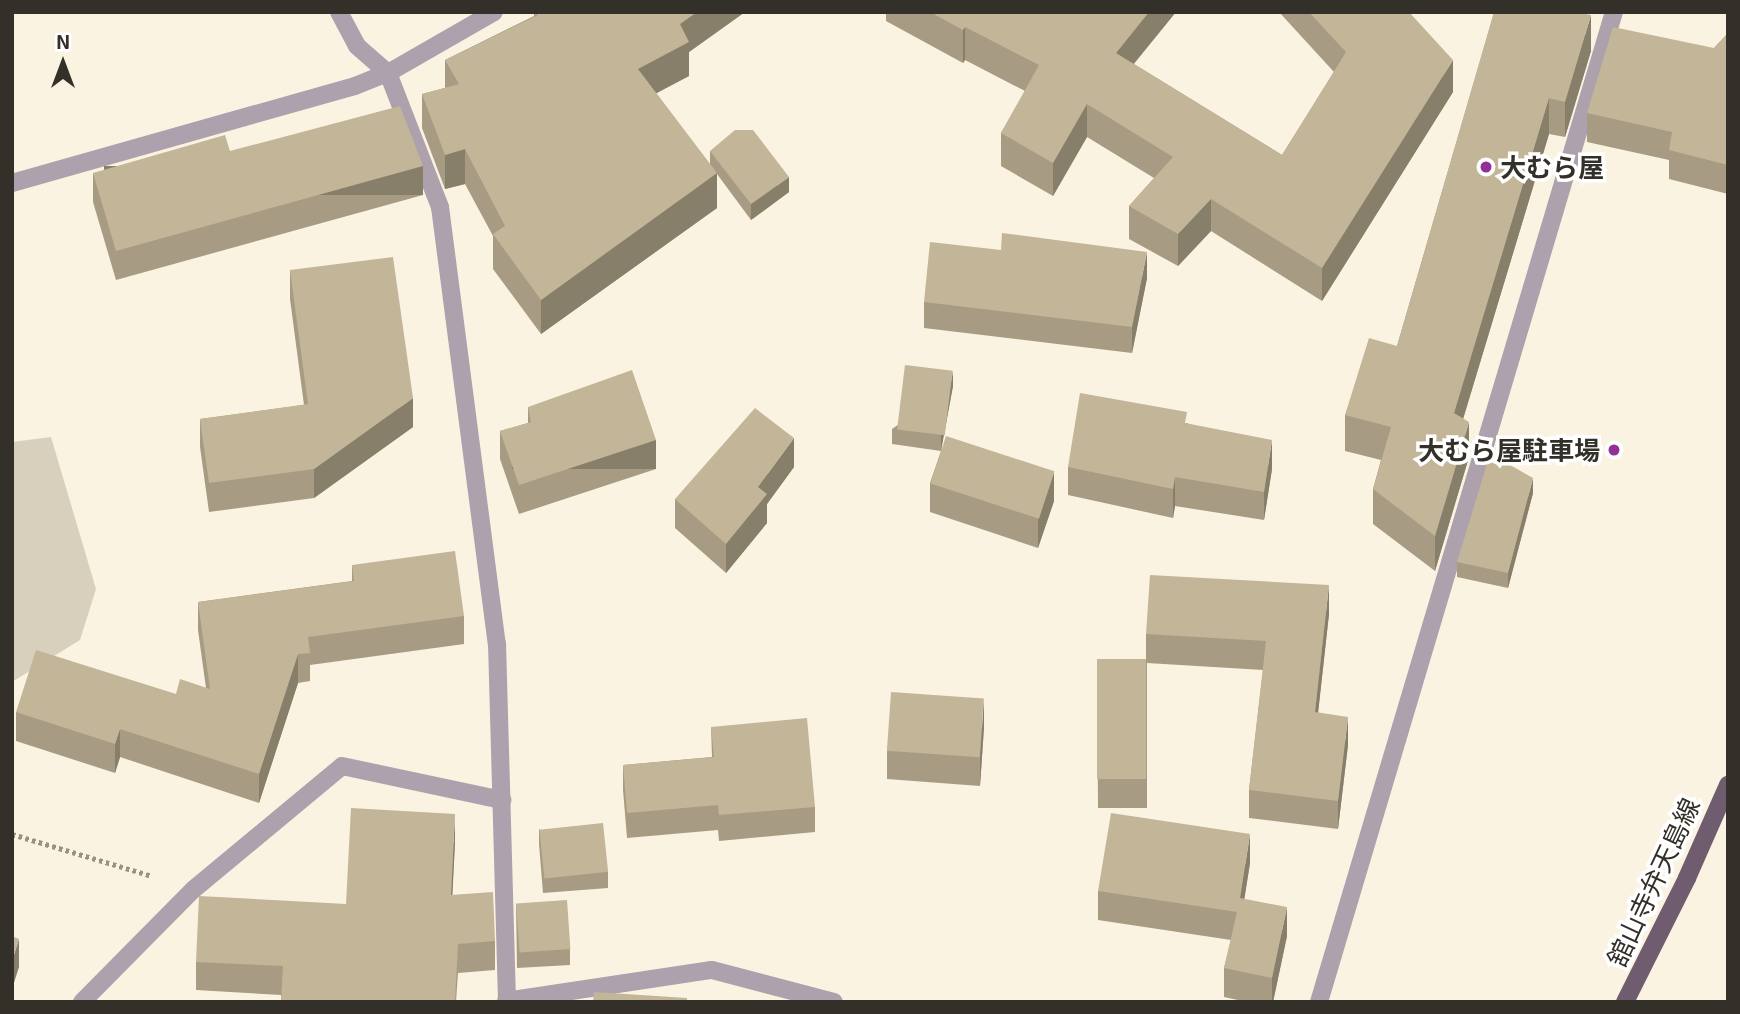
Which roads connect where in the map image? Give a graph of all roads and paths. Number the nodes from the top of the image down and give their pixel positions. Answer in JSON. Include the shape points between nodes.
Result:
{"nodes":[{"id":1,"x":339,"y":12,"type":"edge"},
{"id":2,"x":495,"y":12,"type":"edge"},
{"id":3,"x":1614,"y":12,"type":"edge"},
{"id":4,"x":388,"y":72,"type":"junction"},
{"id":5,"x":12,"y":183,"type":"edge"},
{"id":6,"x":1728,"y":785,"type":"edge"},
{"id":7,"x":502,"y":800,"type":"junction"},
{"id":8,"x":12,"y":834,"type":"edge"},
{"id":9,"x":194,"y":889,"type":"junction"},
{"id":10,"x":506,"y":1001,"type":"edge"},
{"id":11,"x":82,"y":1002,"type":"edge"},
{"id":12,"x":834,"y":1002,"type":"edge"},
{"id":13,"x":1319,"y":1002,"type":"edge"},
{"id":14,"x":1625,"y":1002,"type":"edge"}],
"edges":[{"from":1,"to":4,"type":"street","via":[[357,46]]},
{"from":2,"to":4,"type":"street"},
{"from":3,"to":13,"type":"street"},
{"from":4,"to":5,"type":"street","via":[[355,86]]},
{"from":4,"to":7,"type":"street","via":[[440,207],[497,643]]},
{"from":6,"to":14,"type":"main road","name":"舘山寺弁天島線"},
{"from":7,"to":9,"type":"street","via":[[342,766]]},
{"from":7,"to":10,"type":"street"},
{"from":8,"to":9,"type":"path"},
{"from":9,"to":11,"type":"street"},
{"from":10,"to":12,"type":"street","via":[[712,970]]}]}
